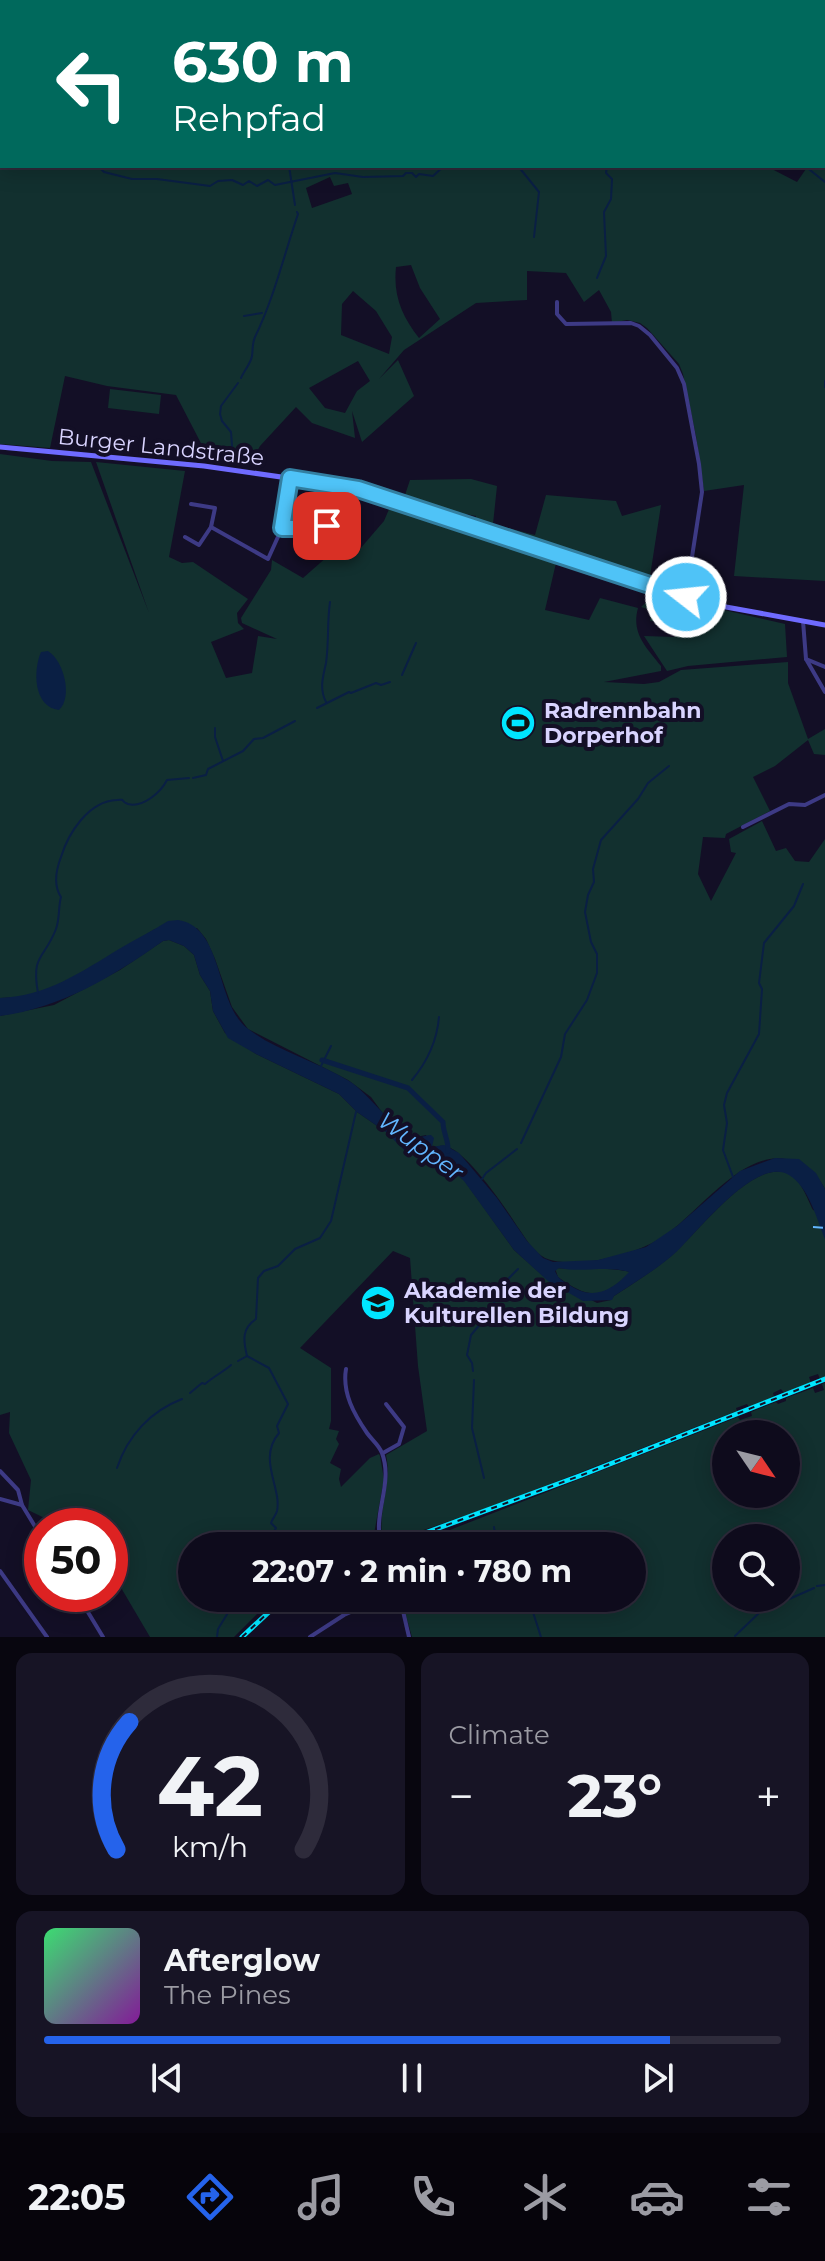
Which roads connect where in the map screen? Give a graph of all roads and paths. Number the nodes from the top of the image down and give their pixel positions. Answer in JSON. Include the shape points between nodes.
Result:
{"nodes":[{"id":1,"x":557,"y":302,"type":"dead end"},
{"id":2,"x":0,"y":447,"type":"edge"},
{"id":3,"x":290,"y":478,"type":"junction"},
{"id":4,"x":191,"y":504,"type":"dead end"},
{"id":5,"x":357,"y":521,"type":"dead end"},
{"id":6,"x":211,"y":527,"type":"junction"},
{"id":7,"x":282,"y":528,"type":"junction"},
{"id":8,"x":185,"y":537,"type":"dead end"},
{"id":9,"x":686,"y":597,"type":"junction"},
{"id":10,"x":803,"y":621,"type":"junction"},
{"id":11,"x":825,"y":625,"type":"edge"},
{"id":12,"x":806,"y":659,"type":"junction"},
{"id":13,"x":825,"y":667,"type":"edge"},
{"id":14,"x":825,"y":692,"type":"edge"},
{"id":15,"x":825,"y":795,"type":"edge"},
{"id":16,"x":743,"y":827,"type":"dead end"},
{"id":17,"x":346,"y":1369,"type":"dead end"},
{"id":18,"x":386,"y":1404,"type":"dead end"},
{"id":19,"x":383,"y":1454,"type":"junction"},
{"id":20,"x":0,"y":1471,"type":"edge"},
{"id":21,"x":0,"y":1499,"type":"edge"},
{"id":22,"x":22,"y":1505,"type":"junction"},
{"id":23,"x":24,"y":1508,"type":"edge"},
{"id":24,"x":381,"y":1532,"type":"edge"},
{"id":25,"x":0,"y":1571,"type":"edge"},
{"id":26,"x":88,"y":1612,"type":"edge"},
{"id":27,"x":351,"y":1612,"type":"edge"},
{"id":28,"x":403,"y":1612,"type":"edge"},
{"id":29,"x":47,"y":1637,"type":"edge"},
{"id":30,"x":103,"y":1637,"type":"edge"},
{"id":31,"x":310,"y":1637,"type":"edge"},
{"id":32,"x":409,"y":1637,"type":"edge"}],
"edges":[{"from":1,"to":9,"type":"street","via":[[557,314],[566,324],[633,324],[650,335],[681,376],[702,492]]},
{"from":2,"to":3,"type":"main road","name":"Burger Landstraße"},
{"from":3,"to":7,"type":"street"},
{"from":3,"to":9,"type":"main road","name":"Burger Landstraße","via":[[358,489]]},
{"from":4,"to":6,"type":"street","via":[[215,508]]},
{"from":5,"to":7,"type":"street","via":[[332,508],[324,531]]},
{"from":6,"to":7,"type":"street","via":[[267,559]]},
{"from":6,"to":8,"type":"street","via":[[199,545]]},
{"from":9,"to":10,"type":"main road","name":"Burger Landstraße"},
{"from":10,"to":11,"type":"main road","name":"Burger Landstraße"},
{"from":10,"to":12,"type":"street"},
{"from":12,"to":13,"type":"street"},
{"from":12,"to":14,"type":"street"},
{"from":15,"to":16,"type":"street","via":[[805,805],[789,804]]},
{"from":17,"to":19,"type":"street","via":[[349,1402]]},
{"from":18,"to":19,"type":"street","via":[[404,1427],[399,1444]]},
{"from":19,"to":24,"type":"street"},
{"from":20,"to":22,"type":"street","via":[[18,1490]]},
{"from":21,"to":22,"type":"street"},
{"from":22,"to":23,"type":"street"},
{"from":25,"to":29,"type":"street"},
{"from":26,"to":30,"type":"street"},
{"from":27,"to":31,"type":"street"},
{"from":28,"to":32,"type":"street"}]}
